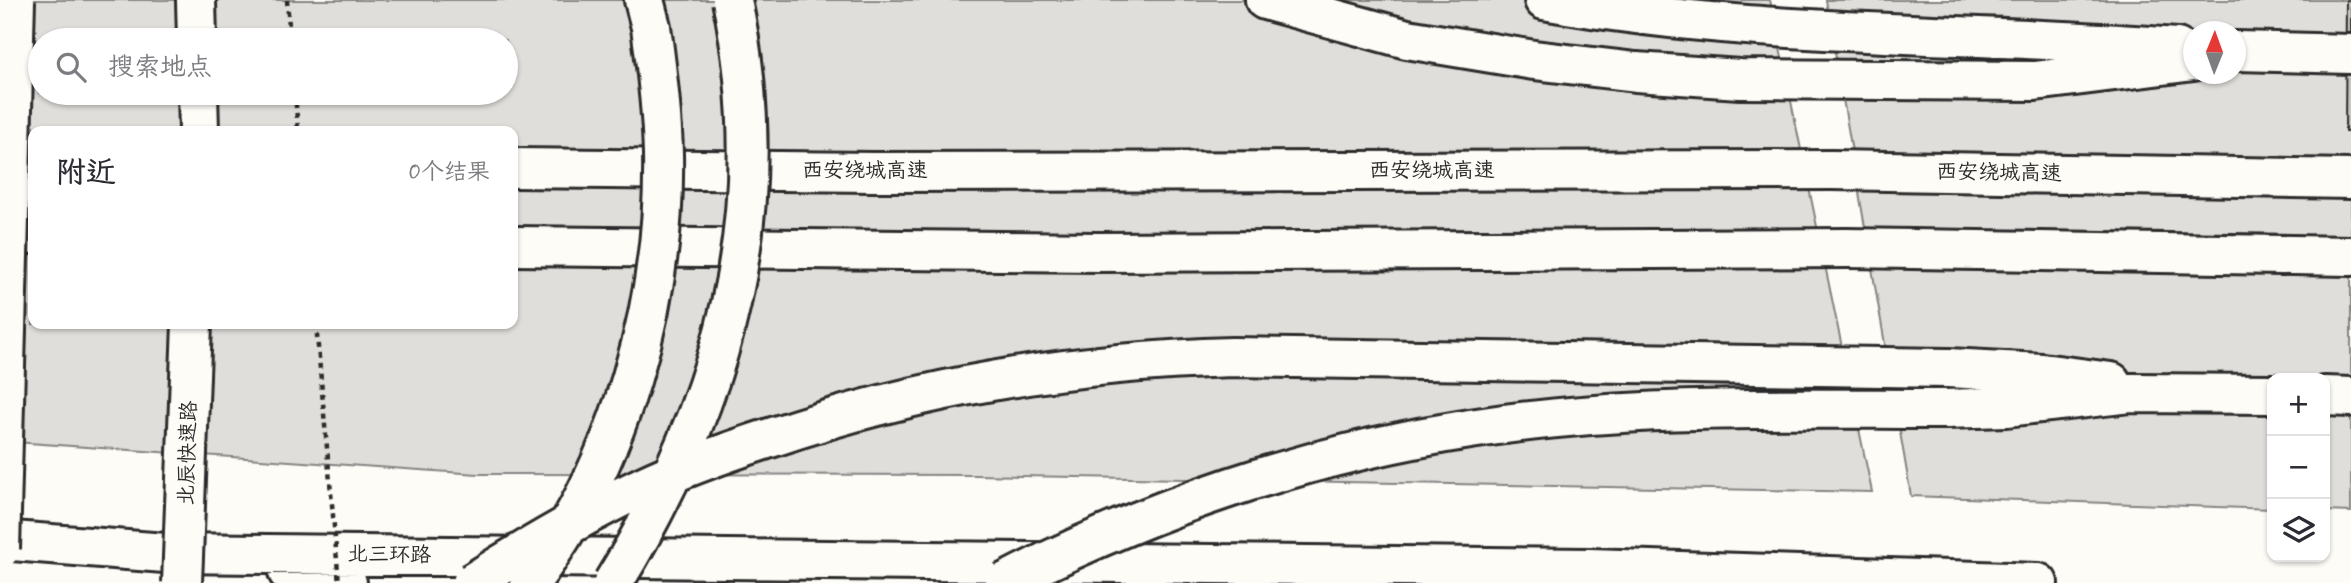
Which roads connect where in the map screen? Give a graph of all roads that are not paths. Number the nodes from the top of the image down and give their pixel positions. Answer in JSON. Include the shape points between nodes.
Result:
{"nodes":[{"id":1,"x":15,"y":0,"type":"edge"},
{"id":2,"x":196,"y":0,"type":"edge"},
{"id":3,"x":644,"y":0,"type":"edge"},
{"id":4,"x":732,"y":0,"type":"edge"},
{"id":5,"x":1265,"y":0,"type":"edge"},
{"id":6,"x":1544,"y":0,"type":"edge"},
{"id":7,"x":197,"y":28,"type":"edge"},
{"id":8,"x":2183,"y":48,"type":"edge"},
{"id":9,"x":2246,"y":52,"type":"edge"},
{"id":10,"x":2284,"y":54,"type":"junction"},
{"id":11,"x":2351,"y":54,"type":"edge"},
{"id":12,"x":2246,"y":57,"type":"edge"},
{"id":13,"x":2183,"y":62,"type":"edge"},
{"id":14,"x":198,"y":105,"type":"edge"},
{"id":15,"x":199,"y":126,"type":"edge"},
{"id":16,"x":0,"y":151,"type":"edge"},
{"id":17,"x":28,"y":153,"type":"edge"},
{"id":18,"x":518,"y":168,"type":"edge"},
{"id":19,"x":2351,"y":179,"type":"edge"},
{"id":20,"x":0,"y":232,"type":"edge"},
{"id":21,"x":28,"y":234,"type":"edge"},
{"id":22,"x":518,"y":246,"type":"edge"},
{"id":23,"x":2351,"y":256,"type":"edge"},
{"id":24,"x":192,"y":329,"type":"edge"},
{"id":25,"x":2172,"y":391,"type":"junction"},
{"id":26,"x":2267,"y":394,"type":"edge"},
{"id":27,"x":2330,"y":396,"type":"edge"},
{"id":28,"x":2351,"y":397,"type":"edge"},
{"id":29,"x":0,"y":540,"type":"edge"},
{"id":30,"x":0,"y":550,"type":"edge"},
{"id":31,"x":174,"y":568,"type":"edge"},
{"id":32,"x":1590,"y":568,"type":"junction"},
{"id":33,"x":347,"y":583,"type":"edge"},
{"id":34,"x":472,"y":583,"type":"edge"},
{"id":35,"x":530,"y":583,"type":"edge"},
{"id":36,"x":613,"y":583,"type":"edge"},
{"id":37,"x":1004,"y":583,"type":"edge"},
{"id":38,"x":1440,"y":583,"type":"edge"},
{"id":39,"x":2038,"y":583,"type":"edge"}],
"edges":[{"from":1,"to":30,"type":"main road","bridge":true},
{"from":2,"to":7,"type":"main road"},
{"from":3,"to":35,"type":"main road","bridge":true,"via":[[659,87],[663,156],[651,296],[617,420],[584,494]]},
{"from":4,"to":36,"type":"main road","bridge":true,"via":[[748,134],[744,238],[737,284],[694,429]]},
{"from":5,"to":13,"type":"main road","via":[[1407,39],[1590,67],[1740,79],[2004,81],[2089,76]]},
{"from":6,"to":8,"type":"main road","via":[[1647,17],[1810,32],[2006,37]]},
{"from":9,"to":10,"type":"main road"},
{"from":10,"to":11,"type":"main road"},
{"from":10,"to":12,"type":"main road"},
{"from":14,"to":15,"type":"main road"},
{"from":16,"to":17,"type":"main road"},
{"from":18,"to":19,"type":"main road","name":"西安绕城高速","via":[[1832,170]]},
{"from":20,"to":21,"type":"main road"},
{"from":22,"to":23,"type":"main road","via":[[1084,252],[1847,248]]},
{"from":24,"to":31,"type":"main road","name":"北辰快速路","bridge":true},
{"from":25,"to":26,"type":"main road"},
{"from":25,"to":34,"type":"main road","bridge":true,"via":[[2054,374],[1948,368],[1232,357],[1158,359],[1028,373],[879,404],[733,450],[587,514]]},
{"from":25,"to":37,"type":"main road","bridge":true,"via":[[2006,407],[1623,413],[1411,439],[1297,469],[1158,514]]},
{"from":27,"to":28,"type":"main road"},
{"from":29,"to":31,"type":"main road","name":"北三环路"},
{"from":31,"to":32,"type":"main road","name":"北三环路"},
{"from":31,"to":33,"type":"main road"},
{"from":32,"to":38,"type":"main road"},
{"from":32,"to":39,"type":"main road","name":"北三环路"}]}
